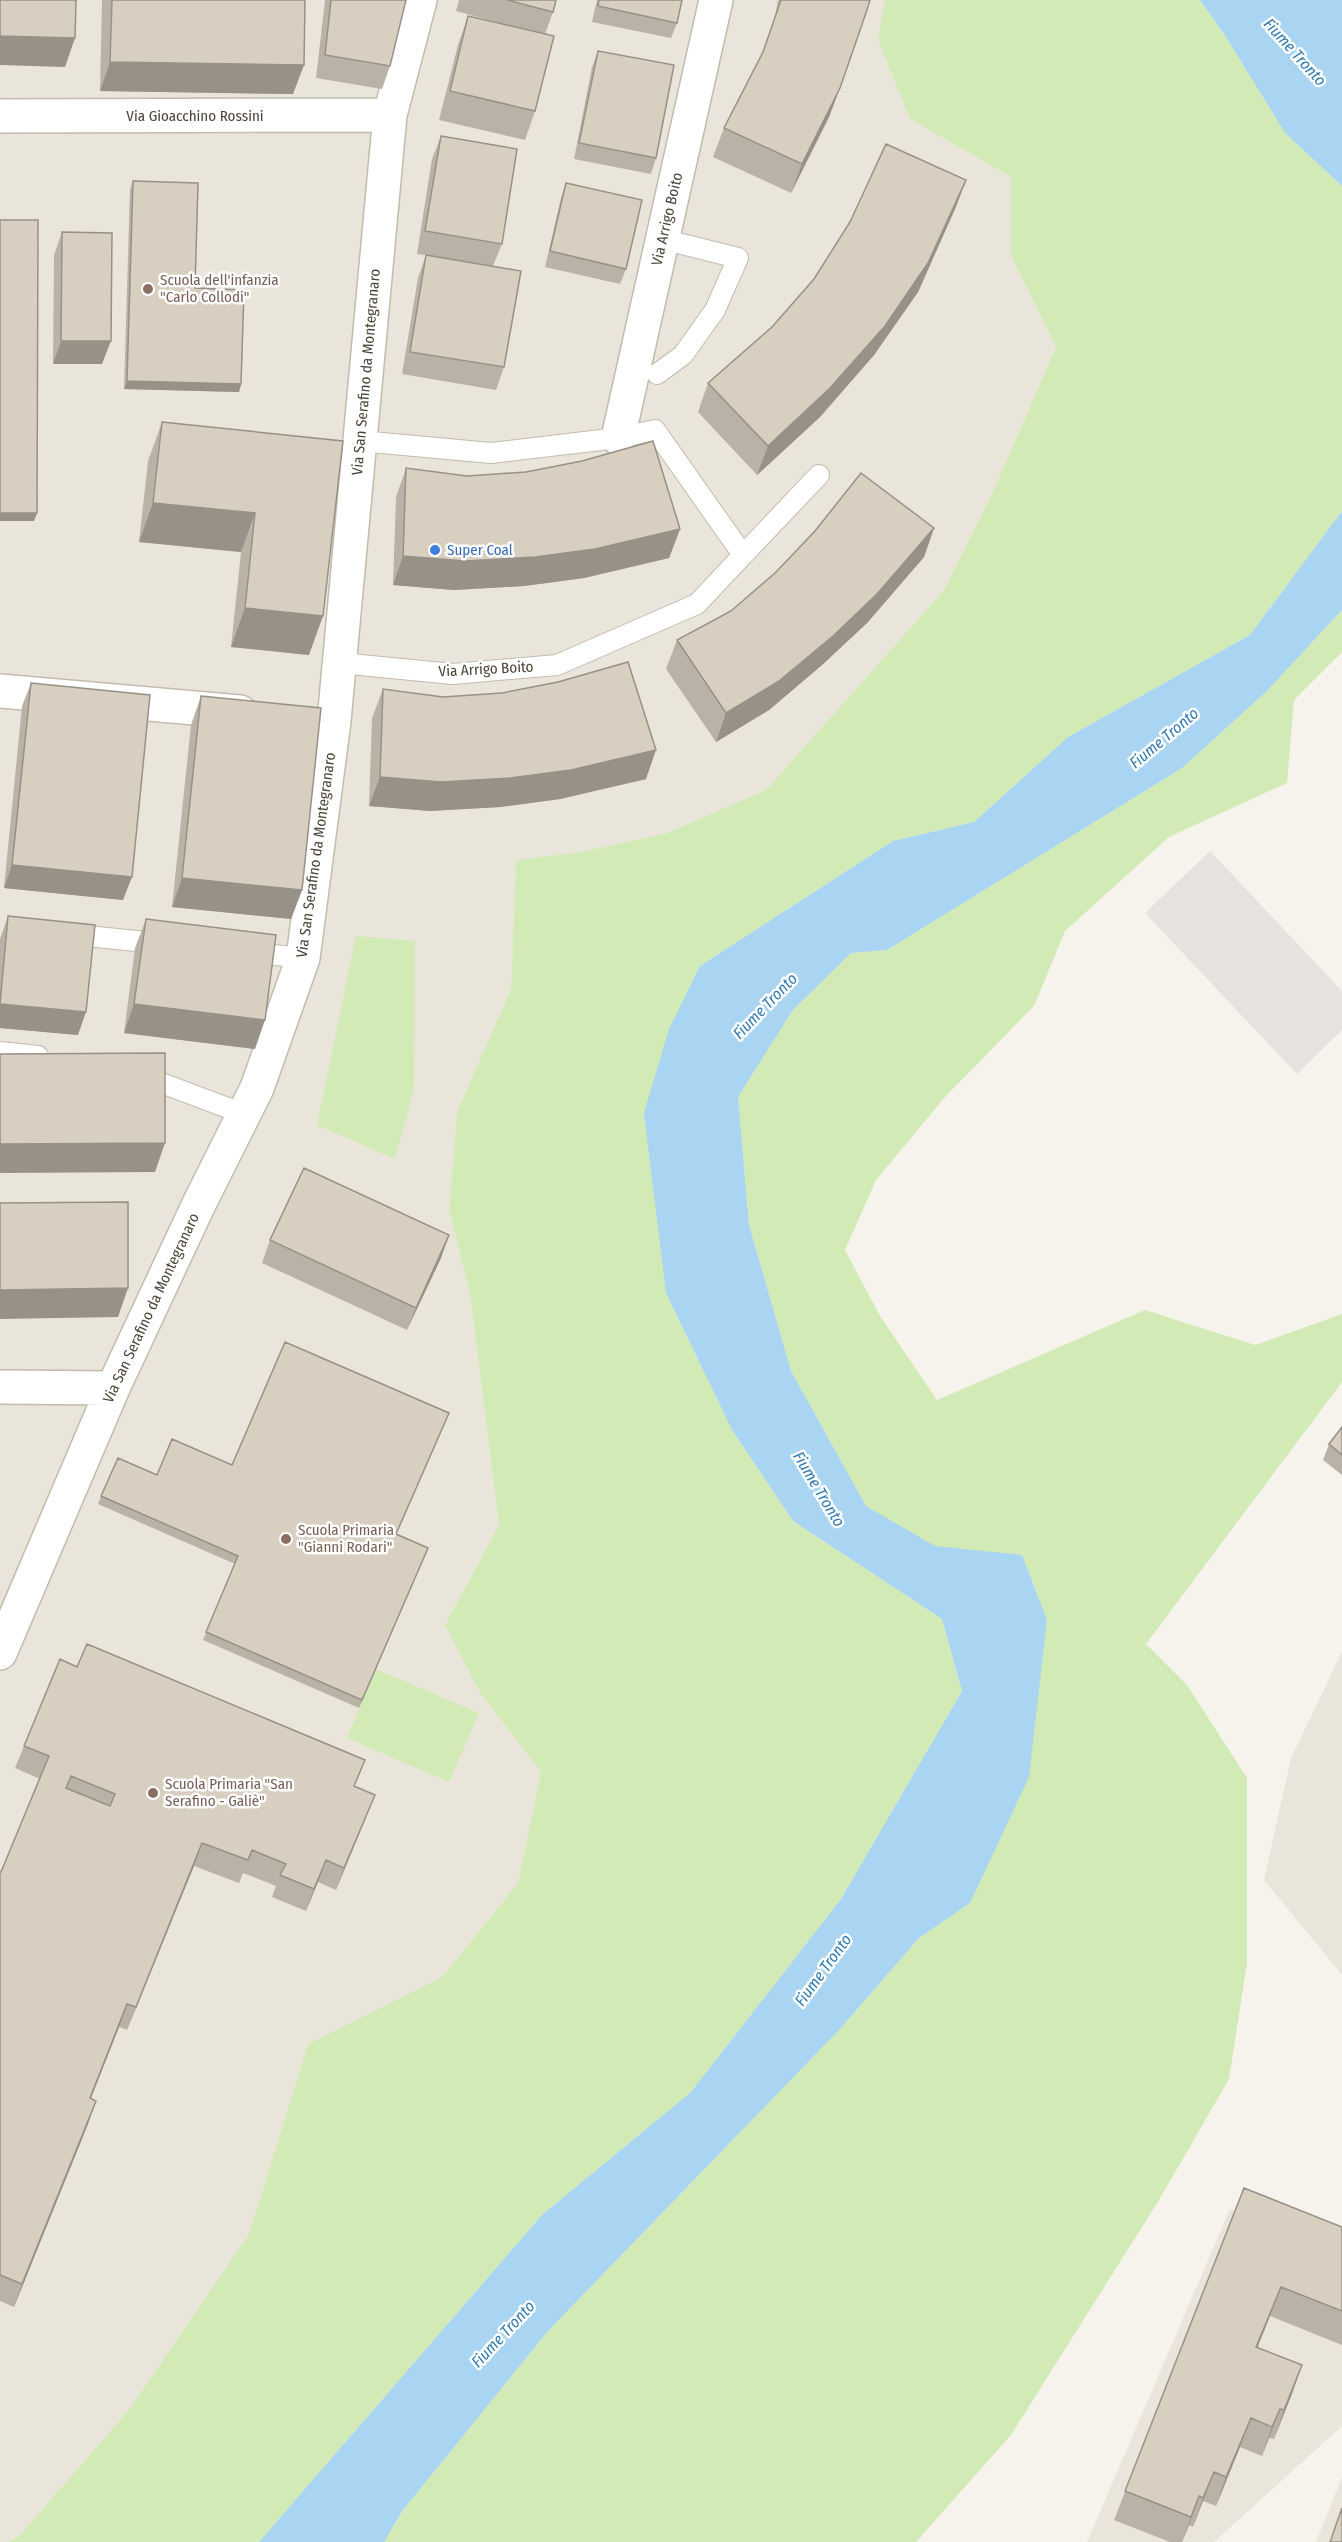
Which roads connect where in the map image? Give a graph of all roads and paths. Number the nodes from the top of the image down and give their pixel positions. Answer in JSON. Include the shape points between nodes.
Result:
{"nodes":[{"id":1,"x":420,"y":0,"type":"edge"},
{"id":2,"x":716,"y":0,"type":"edge"},
{"id":3,"x":390,"y":115,"type":"junction"},
{"id":4,"x":0,"y":116,"type":"edge"},
{"id":5,"x":662,"y":239,"type":"junction"},
{"id":6,"x":657,"y":374,"type":"dead end"},
{"id":7,"x":618,"y":438,"type":"junction"},
{"id":8,"x":360,"y":441,"type":"junction"},
{"id":9,"x":819,"y":475,"type":"dead end"},
{"id":10,"x":743,"y":555,"type":"junction"},
{"id":11,"x":340,"y":663,"type":"junction"},
{"id":12,"x":0,"y":691,"type":"edge"},
{"id":13,"x":334,"y":721,"type":"junction"},
{"id":14,"x":47,"y":932,"type":"edge"},
{"id":15,"x":186,"y":946,"type":"edge"},
{"id":16,"x":233,"y":951,"type":"edge"},
{"id":17,"x":303,"y":958,"type":"junction"},
{"id":18,"x":0,"y":1052,"type":"edge"},
{"id":19,"x":55,"y":1058,"type":"edge"},
{"id":20,"x":121,"y":1068,"type":"edge"},
{"id":21,"x":244,"y":1114,"type":"junction"},
{"id":22,"x":0,"y":1387,"type":"edge"},
{"id":23,"x":113,"y":1388,"type":"junction"},
{"id":24,"x":0,"y":1653,"type":"edge"}],
"edges":[{"from":1,"to":3,"type":"street","name":"Via San Serafino da Montegranaro"},
{"from":2,"to":5,"type":"street","name":"Via Arrigo Boito"},
{"from":3,"to":4,"type":"street","name":"Via Gioacchino Rossini"},
{"from":3,"to":8,"type":"street","name":"Via San Serafino da Montegranaro"},
{"from":5,"to":6,"type":"lane","via":[[738,258],[703,328],[683,355]]},
{"from":5,"to":7,"type":"street","name":"Via Arrigo Boito"},
{"from":7,"to":8,"type":"lane","via":[[491,453]]},
{"from":7,"to":10,"type":"lane","via":[[655,430]]},
{"from":8,"to":11,"type":"street","name":"Via San Serafino da Montegranaro"},
{"from":9,"to":10,"type":"lane","name":"Via Arrigo Boito"},
{"from":10,"to":11,"type":"lane","name":"Via Arrigo Boito","via":[[697,604],[556,665],[453,674]]},
{"from":11,"to":13,"type":"street","name":"Via San Serafino da Montegranaro"},
{"from":12,"to":13,"type":"street"},
{"from":13,"to":17,"type":"street","name":"Via San Serafino da Montegranaro"},
{"from":14,"to":15,"type":"lane"},
{"from":16,"to":17,"type":"lane"},
{"from":17,"to":21,"type":"street","name":"Via San Serafino da Montegranaro"},
{"from":18,"to":19,"type":"lane"},
{"from":20,"to":21,"type":"lane"},
{"from":21,"to":23,"type":"street","name":"Via San Serafino da Montegranaro"},
{"from":22,"to":23,"type":"street"},
{"from":23,"to":24,"type":"street","name":"Via San Serafino da Montegranaro"}]}
